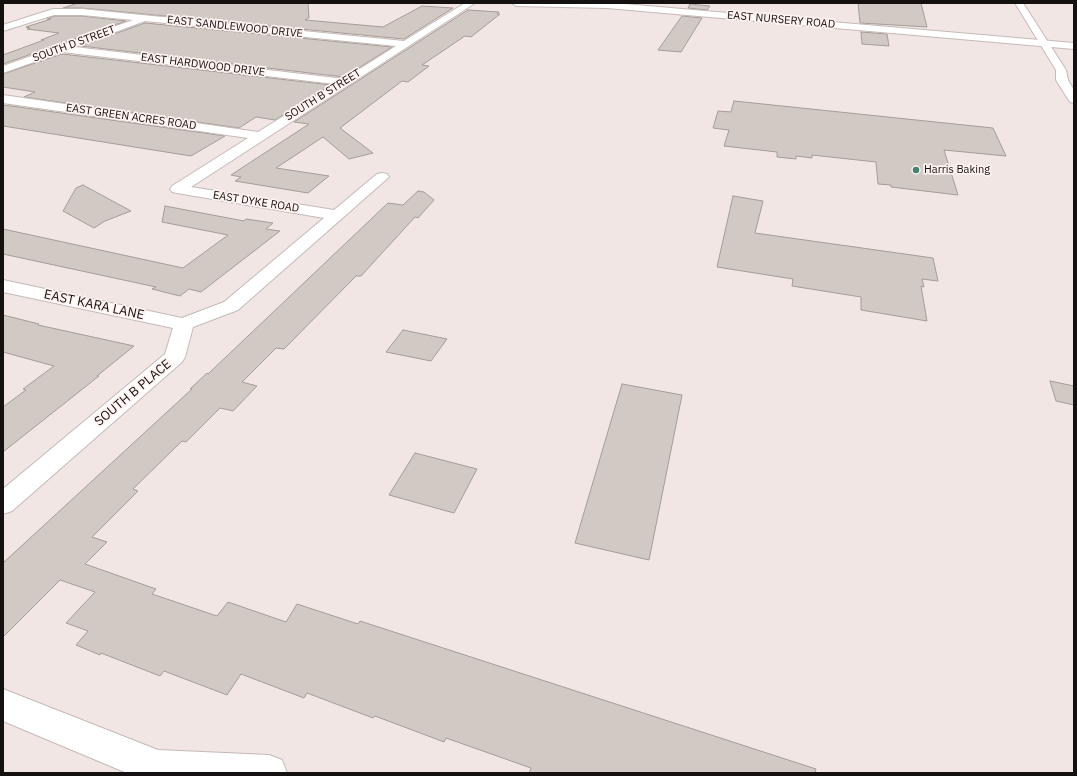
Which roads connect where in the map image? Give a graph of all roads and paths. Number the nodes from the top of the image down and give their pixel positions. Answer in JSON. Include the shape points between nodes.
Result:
{"nodes":[{"id":1,"x":471,"y":3,"type":"edge"},
{"id":2,"x":516,"y":3,"type":"edge"},
{"id":3,"x":1019,"y":3,"type":"edge"},
{"id":4,"x":146,"y":18,"type":"junction"},
{"id":5,"x":3,"y":28,"type":"edge"},
{"id":6,"x":1045,"y":43,"type":"junction"},
{"id":7,"x":405,"y":44,"type":"junction"},
{"id":8,"x":1074,"y":46,"type":"edge"},
{"id":9,"x":62,"y":49,"type":"junction"},
{"id":10,"x":3,"y":70,"type":"edge"},
{"id":11,"x":344,"y":82,"type":"junction"},
{"id":12,"x":3,"y":98,"type":"edge"},
{"id":13,"x":1074,"y":99,"type":"edge"},
{"id":14,"x":259,"y":136,"type":"junction"},
{"id":15,"x":382,"y":177,"type":"dead end"},
{"id":16,"x":177,"y":189,"type":"joint"},
{"id":17,"x":336,"y":215,"type":"junction"},
{"id":18,"x":3,"y":286,"type":"edge"},
{"id":19,"x":184,"y":324,"type":"junction"},
{"id":20,"x":3,"y":504,"type":"edge"},
{"id":21,"x":3,"y":705,"type":"edge"},
{"id":22,"x":268,"y":773,"type":"edge"}],
"edges":[{"from":1,"to":7,"type":"street","name":"SOUTH B STREET"},
{"from":2,"to":6,"type":"street","name":"EAST NURSERY ROAD","via":[[607,5]]},
{"from":3,"to":6,"type":"street"},
{"from":4,"to":5,"type":"street","name":"EAST SANDLEWOOD DRIVE","via":[[65,11],[53,12]]},
{"from":4,"to":7,"type":"street","name":"EAST SANDLEWOOD DRIVE"},
{"from":4,"to":9,"type":"street","name":"SOUTH D STREET"},
{"from":6,"to":8,"type":"street","name":"EAST NURSERY ROAD"},
{"from":6,"to":13,"type":"street"},
{"from":7,"to":11,"type":"street","name":"SOUTH B STREET"},
{"from":9,"to":10,"type":"street","name":"SOUTH D STREET"},
{"from":9,"to":11,"type":"street","name":"EAST HARDWOOD DRIVE"},
{"from":11,"to":14,"type":"street","name":"SOUTH B STREET"},
{"from":12,"to":14,"type":"street","name":"EAST GREEN ACRES ROAD"},
{"from":14,"to":16,"type":"street","name":"SOUTH B STREET"},
{"from":15,"to":17,"type":"street"},
{"from":16,"to":17,"type":"street","name":"EAST DYKE ROAD"},
{"from":17,"to":19,"type":"street","via":[[231,306]]},
{"from":18,"to":19,"type":"street","name":"EAST KARA LANE"},
{"from":19,"to":20,"type":"street","name":"SOUTH B PLACE","via":[[175,357]]},
{"from":21,"to":22,"type":"street","via":[[158,768]]}]}
